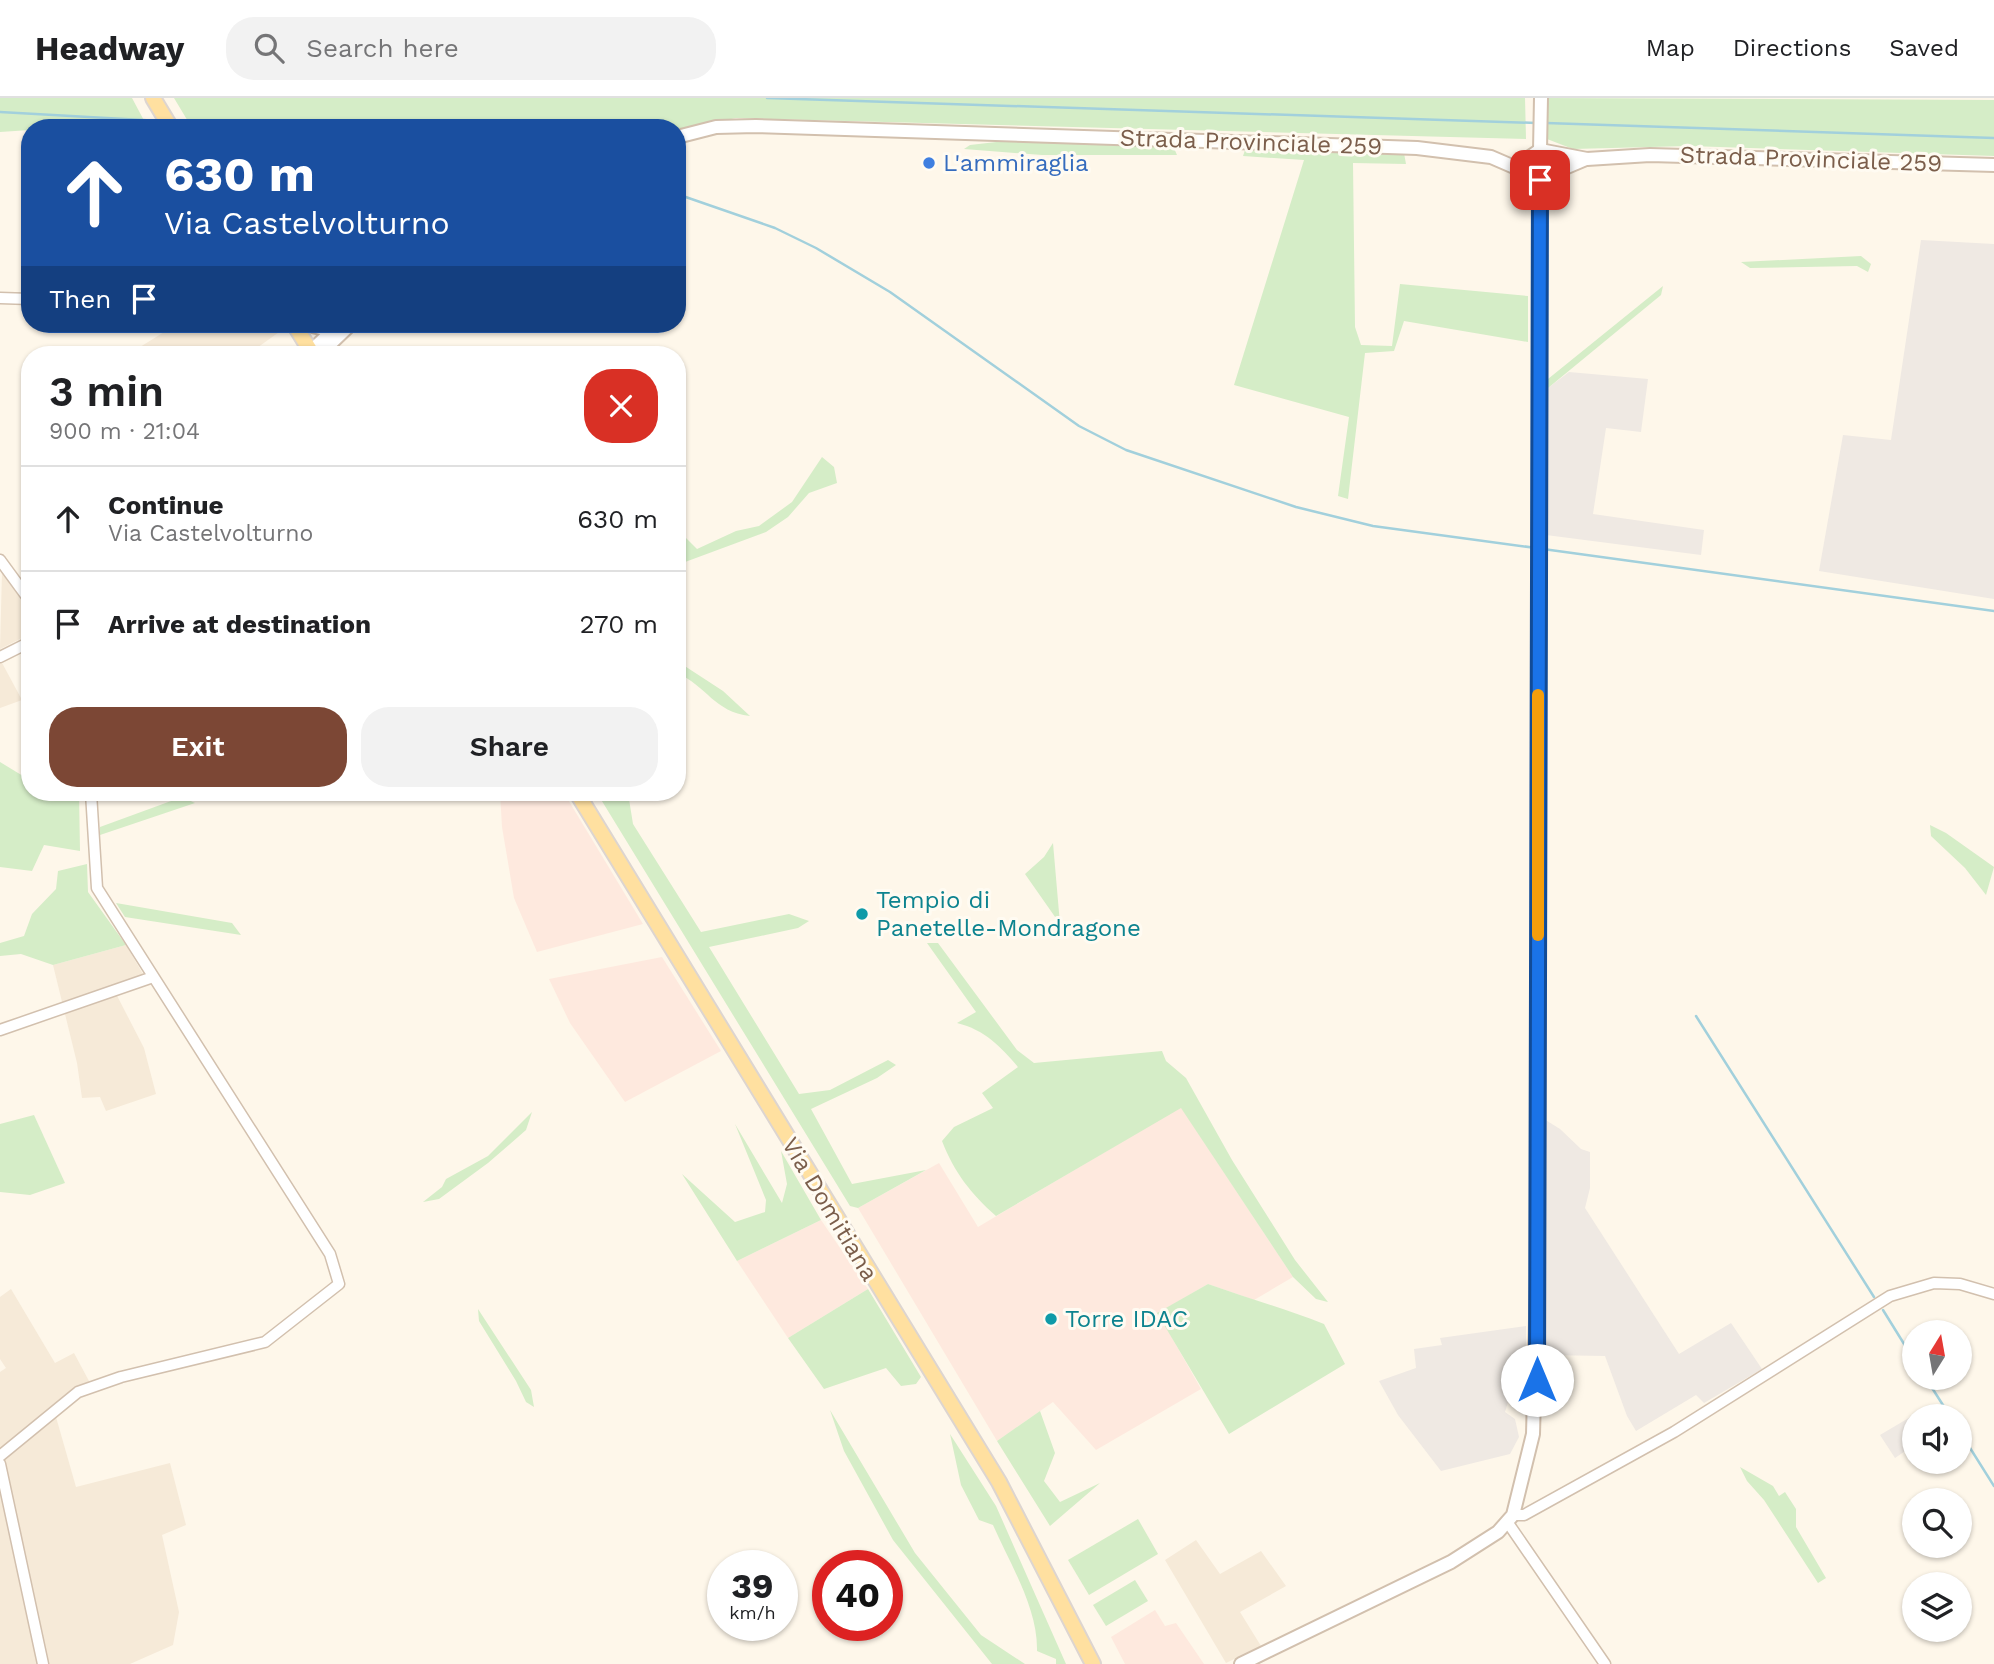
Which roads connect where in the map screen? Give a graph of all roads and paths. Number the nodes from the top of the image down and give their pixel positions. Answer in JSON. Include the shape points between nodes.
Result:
{"nodes":[{"id":1,"x":153,"y":98,"type":"edge"},
{"id":2,"x":1541,"y":98,"type":"edge"},
{"id":3,"x":166,"y":119,"type":"edge"},
{"id":4,"x":686,"y":134,"type":"edge"},
{"id":5,"x":1540,"y":150,"type":"junction"},
{"id":6,"x":1490,"y":157,"type":"junction"},
{"id":7,"x":1587,"y":159,"type":"junction"},
{"id":8,"x":1994,"y":165,"type":"edge"},
{"id":9,"x":1528,"y":173,"type":"junction"},
{"id":10,"x":1553,"y":173,"type":"junction"},
{"id":11,"x":1540,"y":180,"type":"junction"},
{"id":12,"x":0,"y":298,"type":"edge"},
{"id":13,"x":21,"y":299,"type":"edge"},
{"id":14,"x":336,"y":333,"type":"joint"},
{"id":15,"x":316,"y":346,"type":"edge"},
{"id":16,"x":334,"y":346,"type":"edge"},
{"id":17,"x":0,"y":560,"type":"edge"},
{"id":18,"x":21,"y":589,"type":"edge"},
{"id":19,"x":21,"y":646,"type":"edge"},
{"id":20,"x":0,"y":657,"type":"edge"},
{"id":21,"x":92,"y":801,"type":"edge"},
{"id":22,"x":581,"y":801,"type":"edge"},
{"id":23,"x":153,"y":977,"type":"junction"},
{"id":24,"x":0,"y":1030,"type":"edge"},
{"id":25,"x":1994,"y":1294,"type":"edge"},
{"id":26,"x":0,"y":1456,"type":"edge"},
{"id":27,"x":0,"y":1464,"type":"edge"},
{"id":28,"x":1510,"y":1519,"type":"junction"},
{"id":29,"x":1074,"y":1629,"type":"junction"},
{"id":30,"x":43,"y":1664,"type":"edge"},
{"id":31,"x":1084,"y":1664,"type":"edge"},
{"id":32,"x":1093,"y":1664,"type":"edge"},
{"id":33,"x":1241,"y":1664,"type":"edge"},
{"id":34,"x":1605,"y":1664,"type":"edge"}],
"edges":[{"from":1,"to":3,"type":"main road"},
{"from":2,"to":5,"type":"street"},
{"from":4,"to":6,"type":"street","name":"Strada Provinciale 259","via":[[756,125],[1417,148]]},
{"from":5,"to":6,"type":"street","name":"Strada Provinciale 259"},
{"from":5,"to":7,"type":"street","name":"Strada Provinciale 259"},
{"from":5,"to":9,"type":"street","via":[[1526,162]]},
{"from":5,"to":10,"type":"street","via":[[1556,163]]},
{"from":6,"to":9,"type":"street","name":"Strada Provinciale 259"},
{"from":7,"to":8,"type":"street","name":"Strada Provinciale 259","via":[[1664,155]]},
{"from":7,"to":10,"type":"street","name":"Strada Provinciale 259"},
{"from":9,"to":11,"type":"street","name":"Strada Provinciale 259"},
{"from":10,"to":11,"type":"street","name":"Strada Provinciale 259"},
{"from":11,"to":28,"type":"street","via":[[1536,1408],[1534,1434]]},
{"from":12,"to":13,"type":"street"},
{"from":14,"to":15,"type":"street"},
{"from":14,"to":16,"type":"street"},
{"from":17,"to":18,"type":"street"},
{"from":19,"to":20,"type":"street"},
{"from":21,"to":23,"type":"street","via":[[97,888]]},
{"from":22,"to":29,"type":"main road","name":"Via Domitiana","via":[[999,1482]]},
{"from":23,"to":24,"type":"street"},
{"from":23,"to":26,"type":"street","via":[[330,1254],[339,1284],[265,1342],[78,1392]]},
{"from":25,"to":28,"type":"street","via":[[1960,1284],[1934,1283],[1890,1296],[1674,1432]]},
{"from":27,"to":30,"type":"street"},
{"from":28,"to":33,"type":"street","via":[[1485,1543],[1451,1562]]},
{"from":28,"to":34,"type":"street"},
{"from":29,"to":31,"type":"main road","name":"Via Domitiana"},
{"from":29,"to":32,"type":"main road","name":"Via Domitiana"}]}
